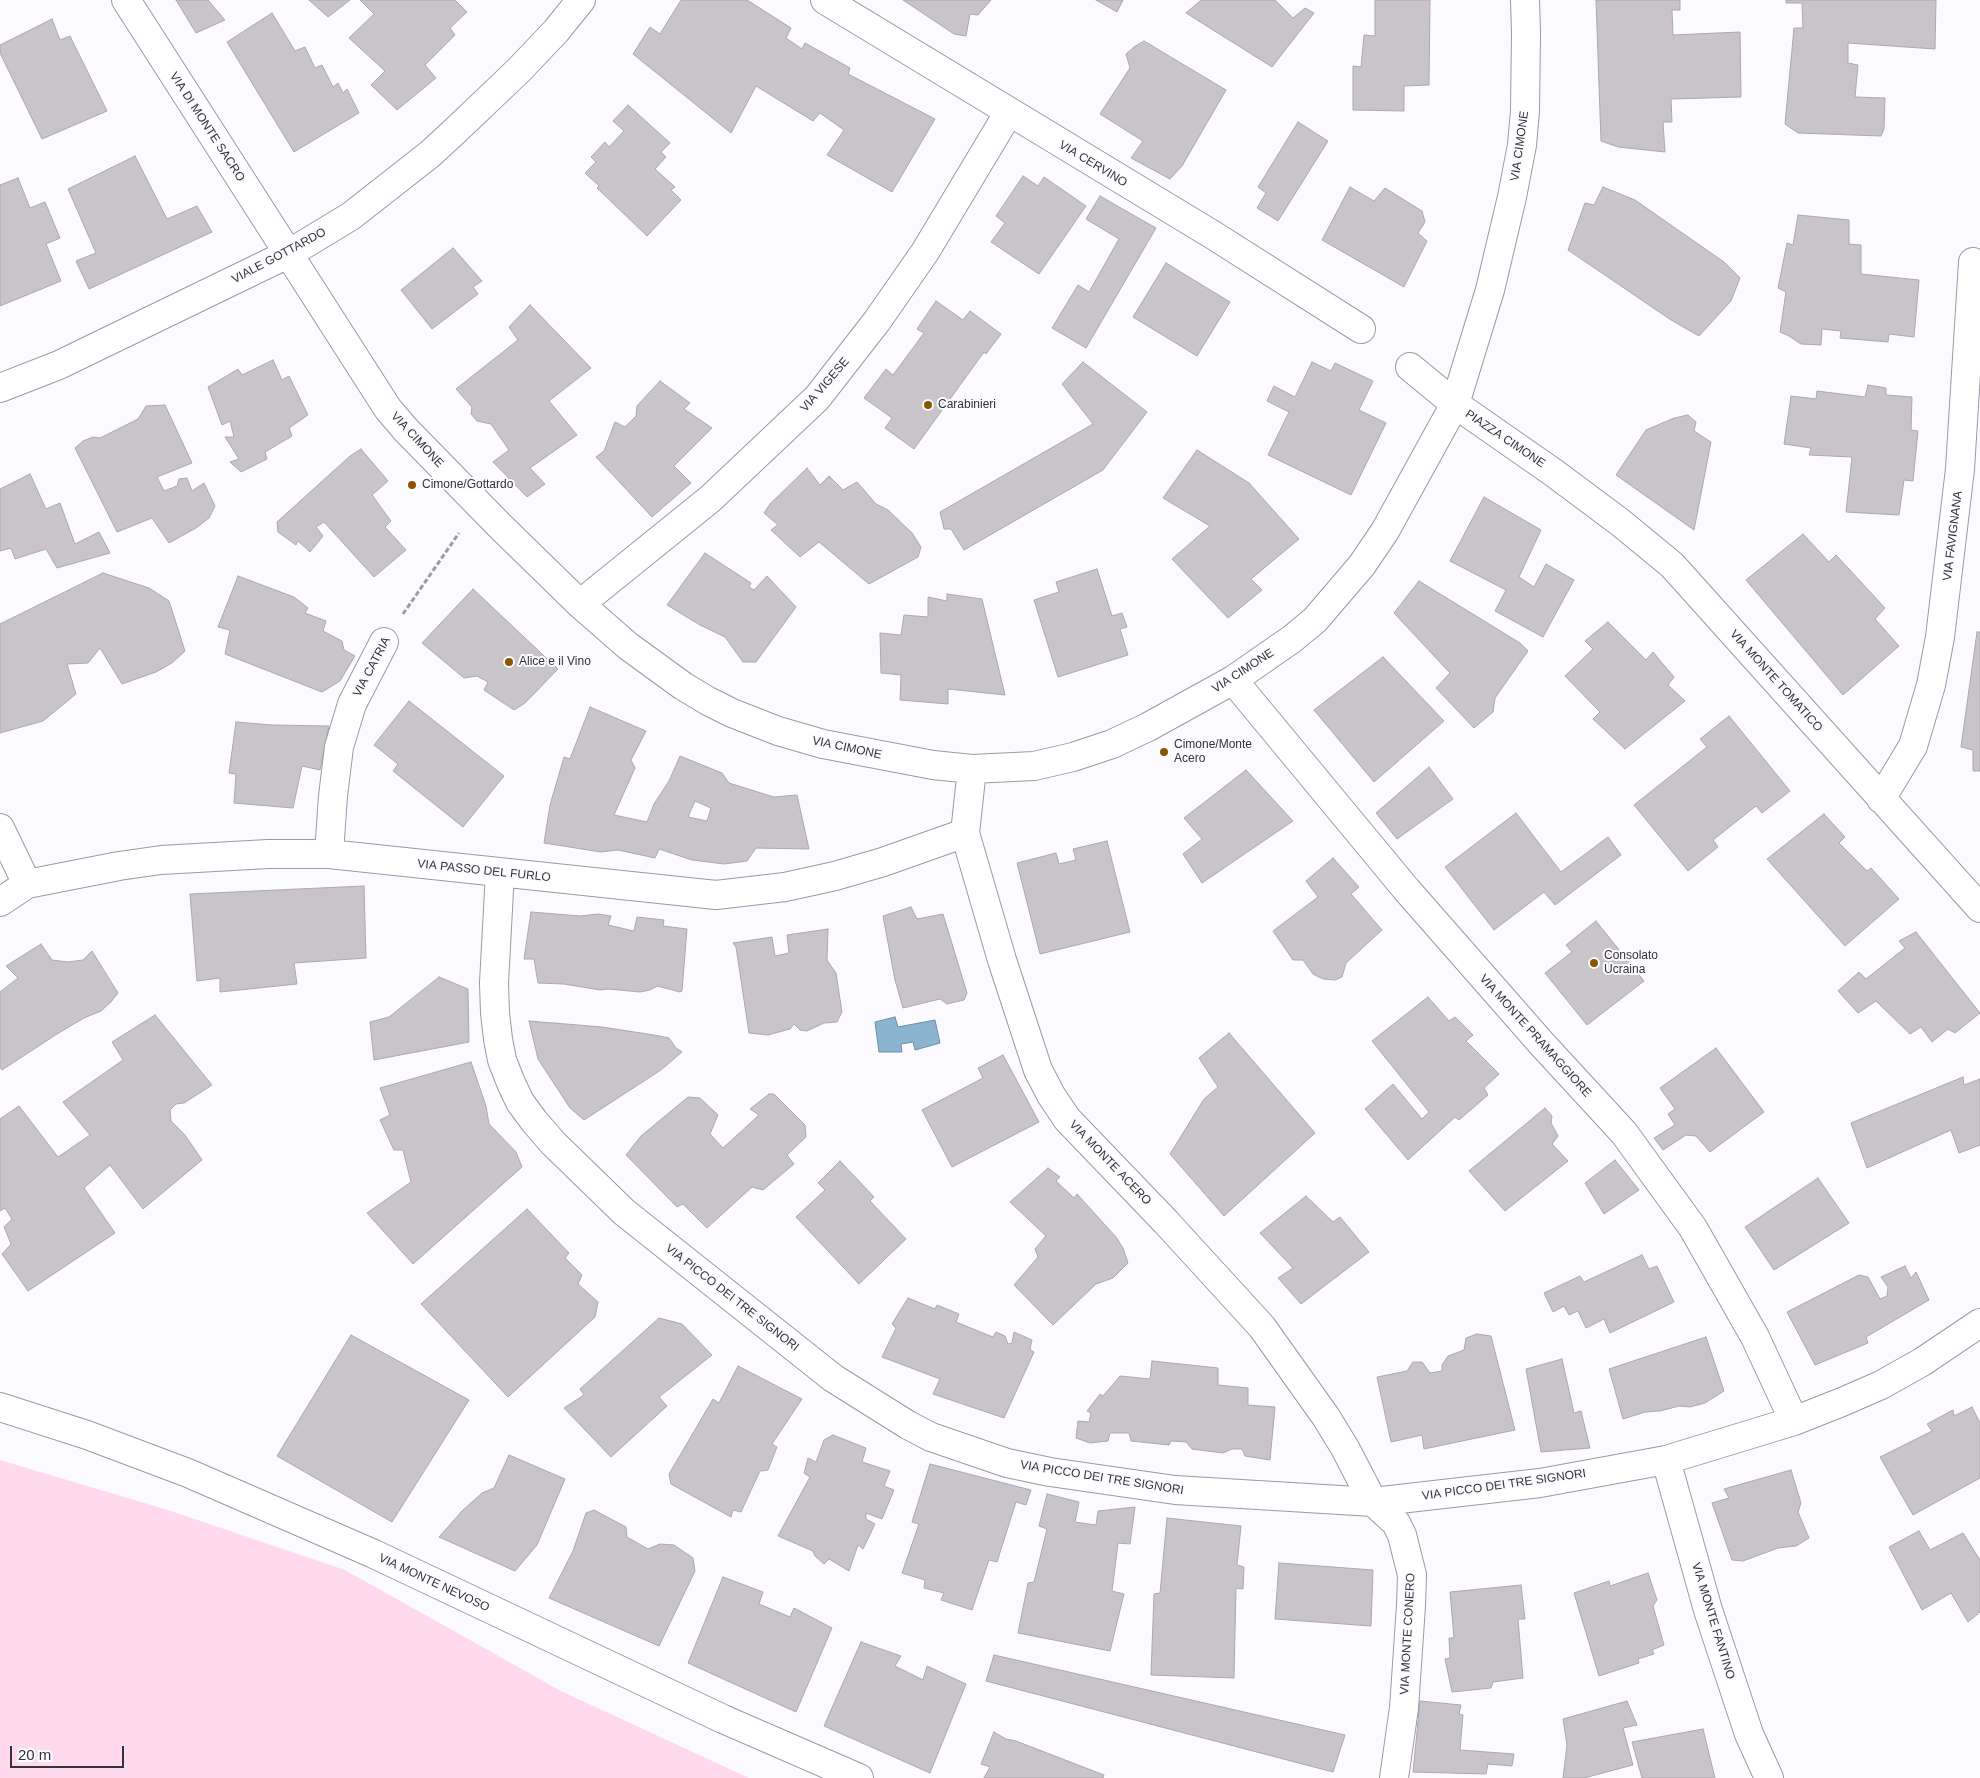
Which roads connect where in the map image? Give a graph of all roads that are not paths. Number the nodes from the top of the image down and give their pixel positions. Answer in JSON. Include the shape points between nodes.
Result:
{"nodes":[{"id":1,"x":126,"y":0,"type":"edge"},
{"id":2,"x":581,"y":0,"type":"edge"},
{"id":3,"x":825,"y":0,"type":"edge"},
{"id":4,"x":1524,"y":0,"type":"edge"},
{"id":5,"x":1009,"y":112,"type":"junction"},
{"id":6,"x":290,"y":253,"type":"junction"},
{"id":7,"x":1973,"y":262,"type":"dead end"},
{"id":8,"x":1490,"y":290,"type":"joint"},
{"id":9,"x":1361,"y":329,"type":"dead end"},
{"id":10,"x":1410,"y":367,"type":"dead end"},
{"id":11,"x":0,"y":388,"type":"edge"},
{"id":12,"x":1455,"y":404,"type":"junction"},
{"id":13,"x":1554,"y":473,"type":"joint"},
{"id":14,"x":580,"y":604,"type":"junction"},
{"id":15,"x":384,"y":642,"type":"road end"},
{"id":16,"x":1233,"y":680,"type":"junction"},
{"id":17,"x":972,"y":768,"type":"junction"},
{"id":18,"x":1881,"y":799,"type":"junction"},
{"id":19,"x":0,"y":828,"type":"edge"},
{"id":20,"x":965,"y":833,"type":"junction"},
{"id":21,"x":329,"y":854,"type":"junction"},
{"id":22,"x":500,"y":872,"type":"junction"},
{"id":23,"x":27,"y":884,"type":"junction"},
{"id":24,"x":0,"y":902,"type":"edge"},
{"id":25,"x":1980,"y":908,"type":"edge"},
{"id":26,"x":1980,"y":1323,"type":"edge"},
{"id":27,"x":0,"y":1407,"type":"edge"},
{"id":28,"x":1794,"y":1421,"type":"junction"},
{"id":29,"x":1666,"y":1460,"type":"junction"},
{"id":30,"x":1373,"y":1502,"type":"junction"},
{"id":31,"x":859,"y":1778,"type":"edge"},
{"id":32,"x":1394,"y":1778,"type":"edge"},
{"id":33,"x":1769,"y":1778,"type":"edge"}],
"edges":[{"from":1,"to":6,"type":"street","name":"VIA DI MONTE SACRO"},
{"from":2,"to":6,"type":"street","name":"VIALE GOTTARDO","via":[[519,70],[430,154],[350,216]]},
{"from":3,"to":5,"type":"street","name":"VIA CERVINO"},
{"from":4,"to":8,"type":"street","name":"VIA CIMONE","via":[[1525,111],[1522,145]]},
{"from":5,"to":9,"type":"street","name":"VIA CERVINO"},
{"from":5,"to":14,"type":"street","name":"VIA VIGESE","via":[[925,252],[817,398],[710,499]]},
{"from":6,"to":11,"type":"street","name":"VIALE GOTTARDO","via":[[60,365]]},
{"from":6,"to":14,"type":"street","name":"VIA CIMONE","via":[[388,409]]},
{"from":7,"to":18,"type":"street","name":"VIA FAVIGNANA","via":[[1960,469],[1938,646],[1931,685],[1913,746]]},
{"from":8,"to":12,"type":"street","name":"PIAZZA CIMONE"},
{"from":10,"to":12,"type":"street","name":"PIAZZA CIMONE"},
{"from":12,"to":13,"type":"street","name":"PIAZZA CIMONE"},
{"from":12,"to":16,"type":"street","name":"VIA CIMONE","via":[[1385,531],[1344,588],[1315,620]]},
{"from":13,"to":18,"type":"street","name":"VIA MONTE TOMATICO","via":[[1672,565]]},
{"from":14,"to":17,"type":"street","name":"VIA CIMONE","via":[[628,646],[676,681],[732,713],[823,744],[933,765]]},
{"from":15,"to":21,"type":"street","name":"VIA CATRIA","via":[[352,704],[339,747]]},
{"from":16,"to":17,"type":"street","name":"VIA CIMONE","via":[[1112,744],[1034,766]]},
{"from":16,"to":28,"type":"street","name":"VIA MONTE PRAMAGGIORE","via":[[1425,912],[1624,1133],[1693,1228],[1755,1337]]},
{"from":17,"to":20,"type":"street","name":"VIA MONTE ACERO"},
{"from":18,"to":25,"type":"street","name":"VIA MONTE TOMATICO"},
{"from":19,"to":23,"type":"street"},
{"from":20,"to":22,"type":"street","name":"VIA PASSO DEL FURLO","via":[[835,876],[723,894]]},
{"from":20,"to":30,"type":"street","name":"VIA MONTE ACERO","via":[[1038,1070],[1060,1109],[1262,1327],[1326,1417]]},
{"from":21,"to":22,"type":"street","name":"VIA PASSO DEL FURLO"},
{"from":21,"to":23,"type":"street","name":"VIA PASSO DEL FURLO","via":[[161,860]]},
{"from":22,"to":30,"type":"street","name":"VIA PICCO DEI TRE SIGNORI","via":[[495,1013],[502,1060],[520,1102],[553,1143],[624,1212],[833,1378],[931,1437],[1007,1464],[1175,1490]]},
{"from":23,"to":24,"type":"street","name":"VIA PASSO DEL FURLO"},
{"from":26,"to":28,"type":"street","name":"VIA PICCO DEI TRE SIGNORI","via":[[1881,1385]]},
{"from":27,"to":31,"type":"street","name":"VIA MONTE NEVOSO","via":[[86,1434],[188,1473],[374,1554],[723,1719]]},
{"from":28,"to":29,"type":"street","name":"VIA PICCO DEI TRE SIGNORI"},
{"from":29,"to":30,"type":"street","name":"VIA PICCO DEI TRE SIGNORI","via":[[1540,1482]]},
{"from":29,"to":33,"type":"street","name":"VIA MONTE FANTINO","via":[[1708,1610],[1749,1734]]},
{"from":30,"to":32,"type":"street","name":"VIA MONTE CONERO","via":[[1396,1523],[1412,1576],[1408,1663]]}]}
